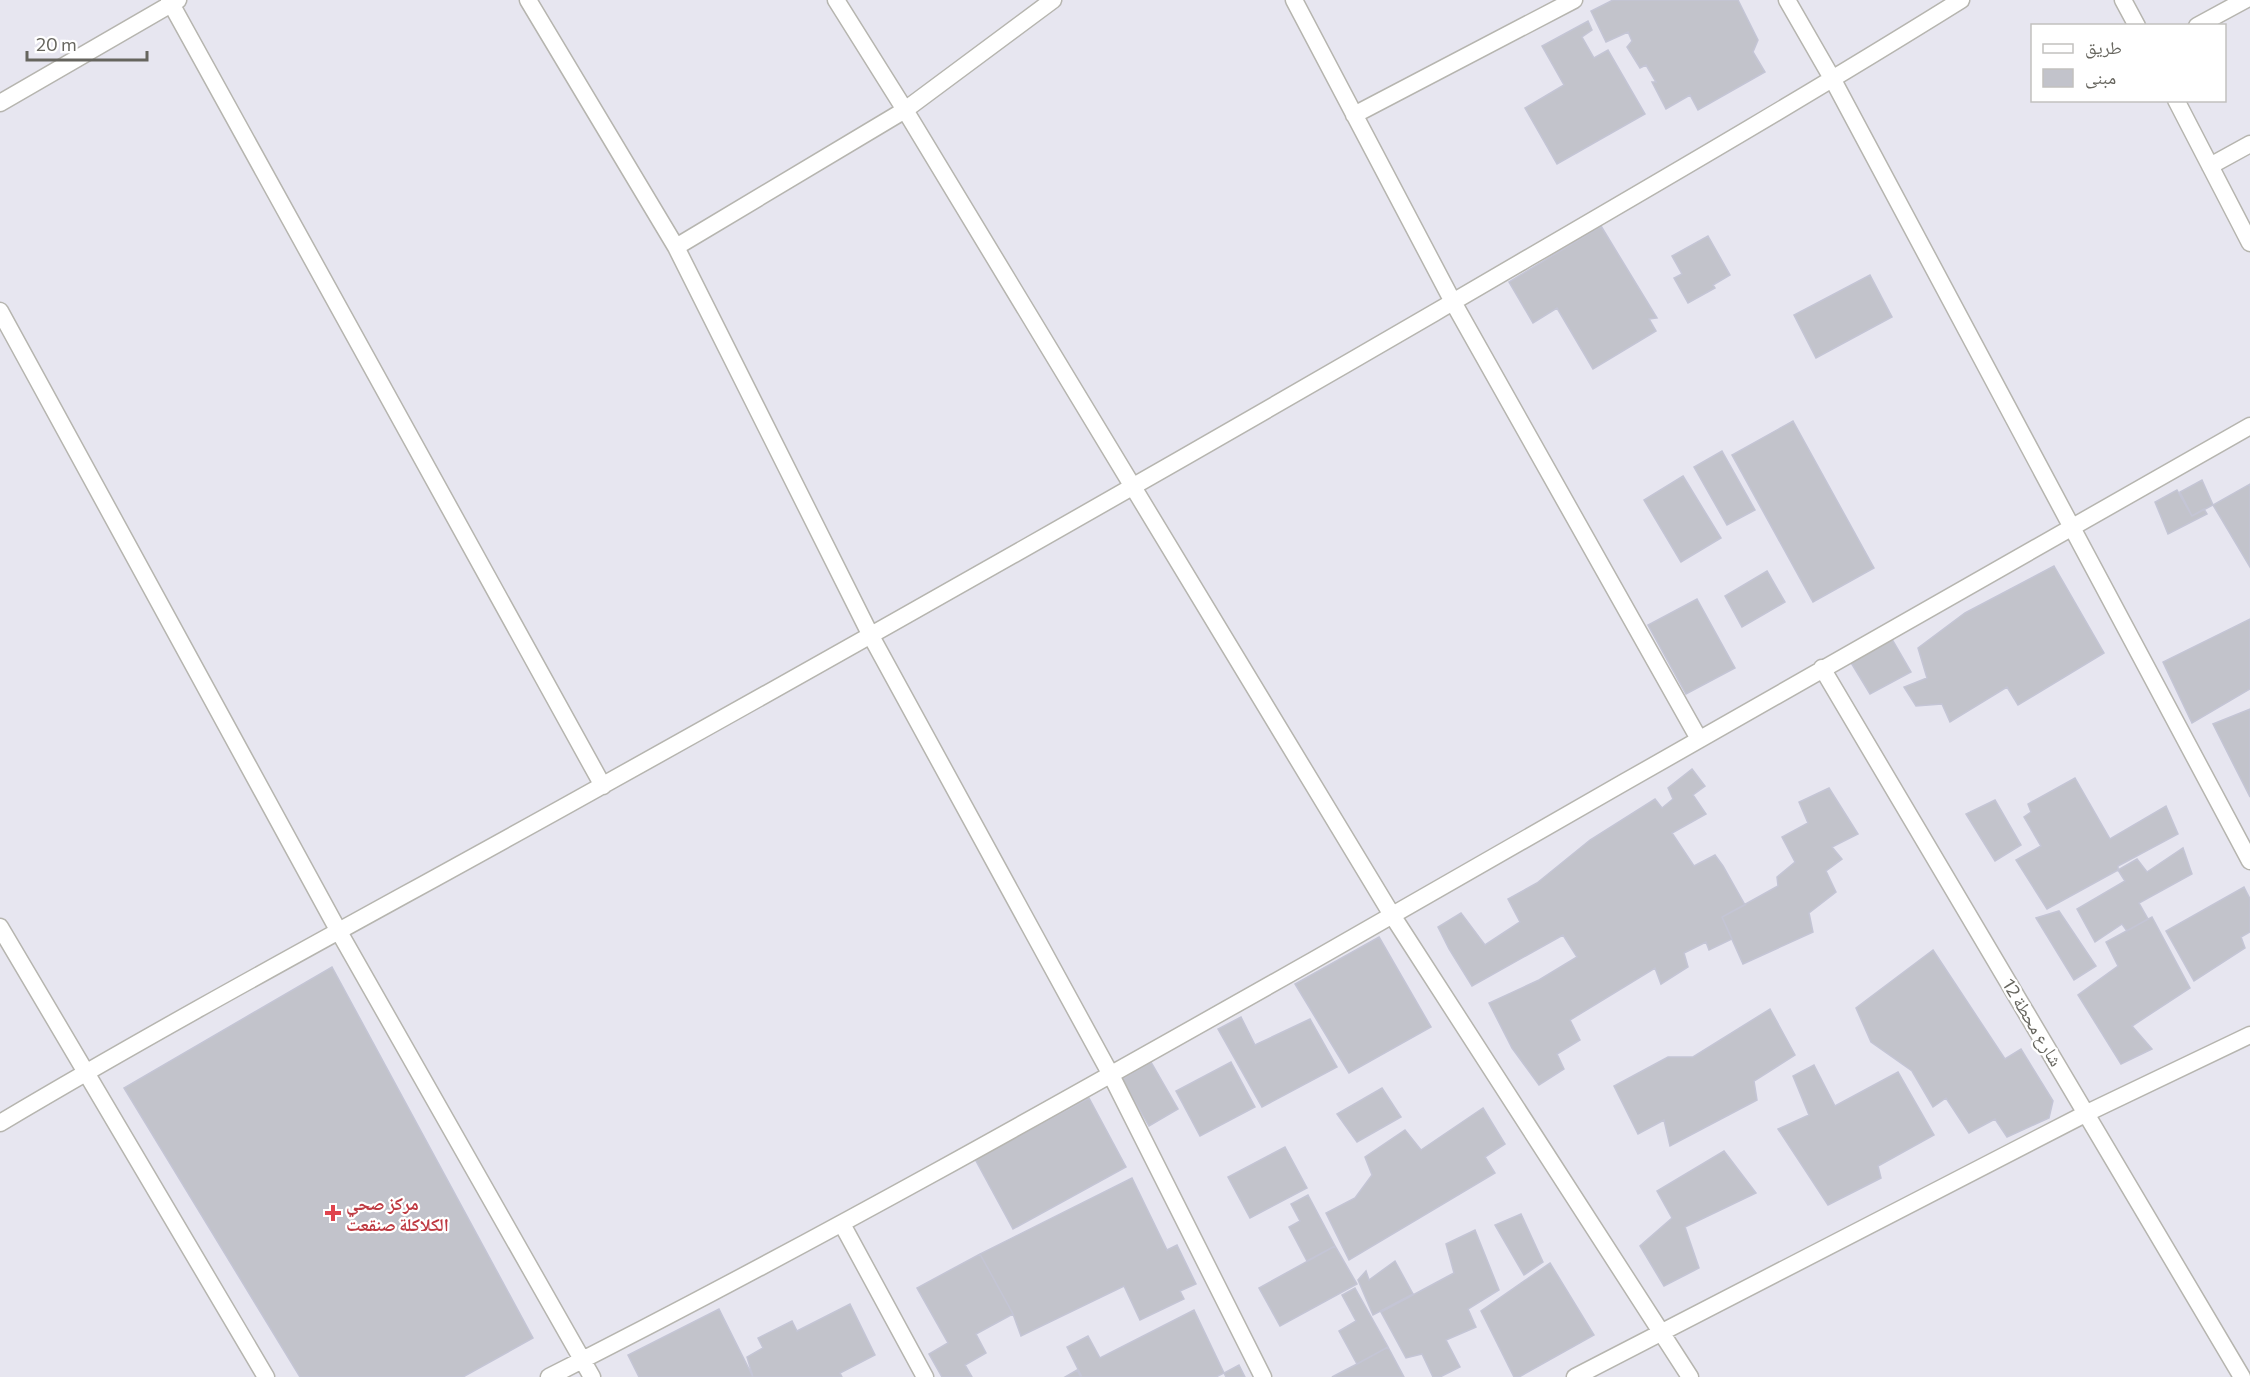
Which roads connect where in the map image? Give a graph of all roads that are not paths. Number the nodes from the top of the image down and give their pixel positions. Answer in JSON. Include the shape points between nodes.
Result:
{"nodes":[{"id":1,"x":528,"y":0,"type":"edge"},
{"id":2,"x":836,"y":0,"type":"edge"},
{"id":3,"x":1053,"y":0,"type":"edge"},
{"id":4,"x":1294,"y":0,"type":"edge"},
{"id":5,"x":1574,"y":0,"type":"edge"},
{"id":6,"x":1787,"y":0,"type":"edge"},
{"id":7,"x":1961,"y":0,"type":"edge"},
{"id":8,"x":2123,"y":0,"type":"edge"},
{"id":9,"x":2245,"y":0,"type":"edge"},
{"id":10,"x":173,"y":1,"type":"edge"},
{"id":11,"x":2136,"y":24,"type":"edge"},
{"id":12,"x":2202,"y":24,"type":"edge"},
{"id":13,"x":1833,"y":80,"type":"junction"},
{"id":14,"x":2177,"y":102,"type":"edge"},
{"id":15,"x":0,"y":103,"type":"edge"},
{"id":16,"x":905,"y":110,"type":"junction"},
{"id":17,"x":1354,"y":115,"type":"junction"},
{"id":18,"x":2250,"y":144,"type":"edge"},
{"id":19,"x":2210,"y":166,"type":"junction"},
{"id":20,"x":2250,"y":243,"type":"edge"},
{"id":21,"x":676,"y":247,"type":"junction"},
{"id":22,"x":1453,"y":302,"type":"junction"},
{"id":23,"x":0,"y":311,"type":"edge"},
{"id":24,"x":2250,"y":426,"type":"edge"},
{"id":25,"x":1132,"y":488,"type":"junction"},
{"id":26,"x":2072,"y":526,"type":"junction"},
{"id":27,"x":871,"y":636,"type":"junction"},
{"id":28,"x":1822,"y":668,"type":"junction"},
{"id":29,"x":1699,"y":739,"type":"junction"},
{"id":30,"x":603,"y":786,"type":"junction"},
{"id":31,"x":2250,"y":861,"type":"edge"},
{"id":32,"x":1392,"y":915,"type":"junction"},
{"id":33,"x":0,"y":927,"type":"edge"},
{"id":34,"x":338,"y":930,"type":"junction"},
{"id":35,"x":2250,"y":1035,"type":"edge"},
{"id":36,"x":86,"y":1072,"type":"junction"},
{"id":37,"x":1111,"y":1075,"type":"junction"},
{"id":38,"x":2087,"y":1113,"type":"junction"},
{"id":39,"x":0,"y":1123,"type":"edge"},
{"id":40,"x":842,"y":1224,"type":"junction"},
{"id":41,"x":1661,"y":1332,"type":"junction"},
{"id":42,"x":582,"y":1360,"type":"junction"},
{"id":43,"x":266,"y":1377,"type":"edge"},
{"id":44,"x":549,"y":1377,"type":"edge"},
{"id":45,"x":592,"y":1377,"type":"edge"},
{"id":46,"x":925,"y":1377,"type":"edge"},
{"id":47,"x":1263,"y":1377,"type":"edge"},
{"id":48,"x":1575,"y":1377,"type":"edge"},
{"id":49,"x":1690,"y":1377,"type":"edge"},
{"id":50,"x":2241,"y":1377,"type":"edge"}],
"edges":[{"from":1,"to":21,"type":"street"},
{"from":2,"to":16,"type":"street"},
{"from":3,"to":16,"type":"street"},
{"from":4,"to":17,"type":"street"},
{"from":5,"to":17,"type":"street"},
{"from":6,"to":13,"type":"street"},
{"from":7,"to":13,"type":"street"},
{"from":8,"to":11,"type":"street"},
{"from":9,"to":12,"type":"street"},
{"from":10,"to":15,"type":"street"},
{"from":10,"to":30,"type":"street"},
{"from":13,"to":22,"type":"street"},
{"from":13,"to":26,"type":"street"},
{"from":14,"to":19,"type":"street"},
{"from":16,"to":21,"type":"street"},
{"from":16,"to":25,"type":"street"},
{"from":17,"to":22,"type":"street"},
{"from":18,"to":19,"type":"street"},
{"from":19,"to":20,"type":"street"},
{"from":21,"to":27,"type":"street"},
{"from":22,"to":25,"type":"street"},
{"from":22,"to":29,"type":"street"},
{"from":23,"to":34,"type":"street"},
{"from":24,"to":26,"type":"street"},
{"from":25,"to":27,"type":"street"},
{"from":25,"to":32,"type":"street"},
{"from":26,"to":28,"type":"street"},
{"from":26,"to":31,"type":"street"},
{"from":27,"to":30,"type":"street"},
{"from":27,"to":37,"type":"street"},
{"from":28,"to":29,"type":"street"},
{"from":28,"to":38,"type":"street","name":"شارع محطة 12"},
{"from":29,"to":32,"type":"street"},
{"from":30,"to":34,"type":"street"},
{"from":32,"to":37,"type":"street"},
{"from":32,"to":41,"type":"street"},
{"from":33,"to":36,"type":"street"},
{"from":34,"to":36,"type":"street"},
{"from":34,"to":42,"type":"street"},
{"from":35,"to":38,"type":"street"},
{"from":36,"to":39,"type":"street"},
{"from":36,"to":43,"type":"street"},
{"from":37,"to":40,"type":"street"},
{"from":37,"to":47,"type":"street"},
{"from":38,"to":41,"type":"street"},
{"from":38,"to":50,"type":"street","name":"شارع محطة 12"},
{"from":40,"to":42,"type":"street"},
{"from":40,"to":46,"type":"street"},
{"from":41,"to":48,"type":"street"},
{"from":41,"to":49,"type":"street"},
{"from":42,"to":44,"type":"street"},
{"from":42,"to":45,"type":"street"}]}
